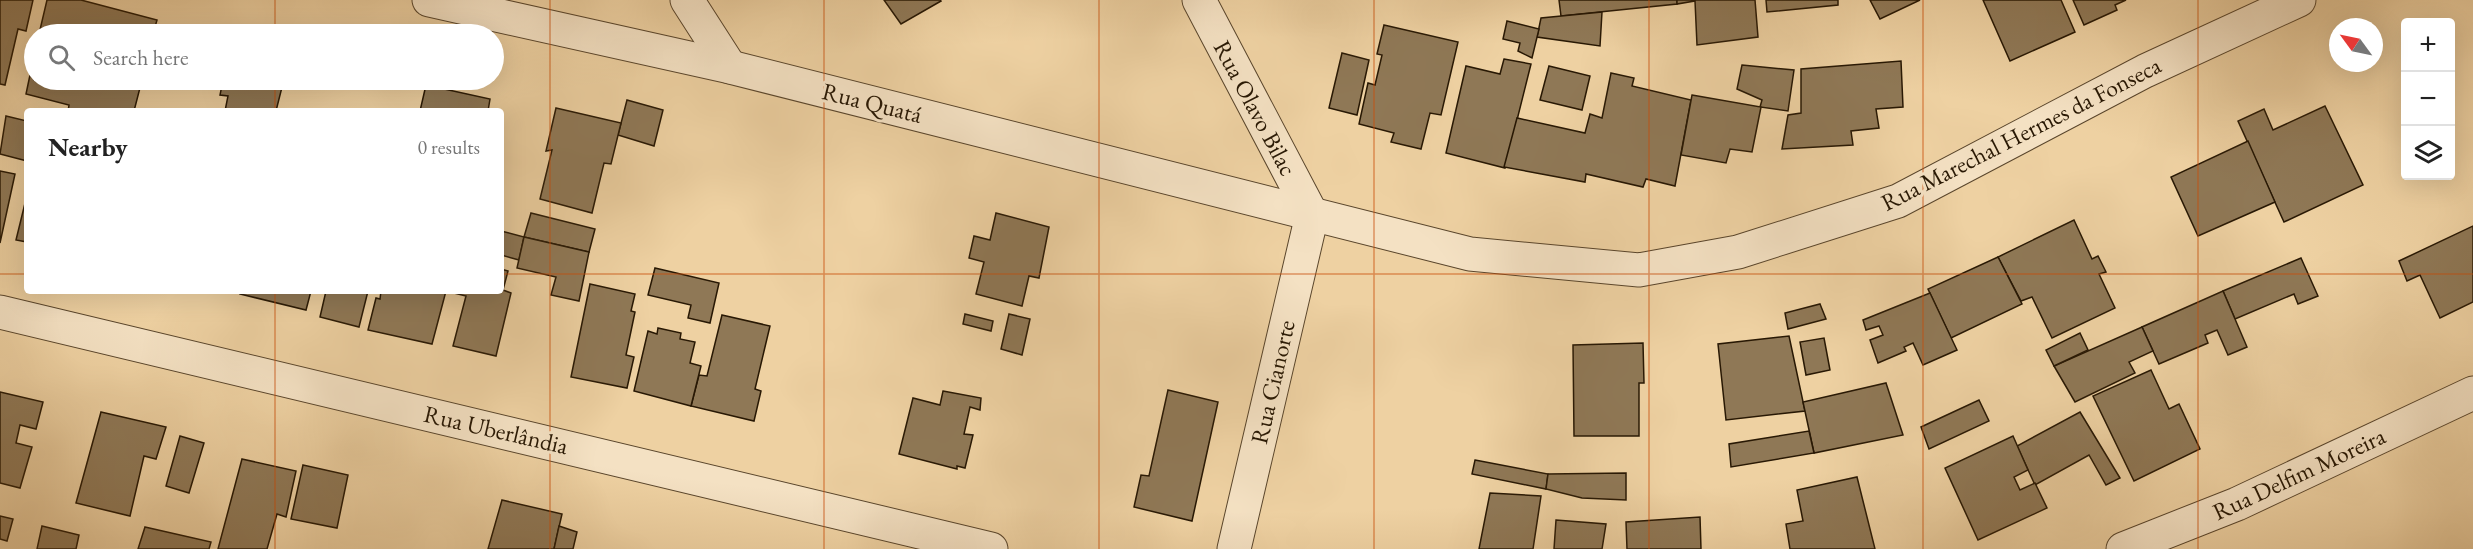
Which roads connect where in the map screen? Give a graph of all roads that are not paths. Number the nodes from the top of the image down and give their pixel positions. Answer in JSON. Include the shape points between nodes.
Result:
{"nodes":[{"id":1,"x":429,"y":0,"type":"edge"},
{"id":2,"x":687,"y":0,"type":"edge"},
{"id":3,"x":1199,"y":0,"type":"edge"},
{"id":4,"x":2299,"y":0,"type":"edge"},
{"id":5,"x":730,"y":67,"type":"junction"},
{"id":6,"x":1312,"y":215,"type":"junction"},
{"id":7,"x":0,"y":312,"type":"edge"},
{"id":8,"x":2473,"y":393,"type":"edge"},
{"id":9,"x":991,"y":549,"type":"edge"},
{"id":10,"x":1234,"y":549,"type":"edge"},
{"id":11,"x":2123,"y":549,"type":"edge"}],
"edges":[{"from":1,"to":5,"type":"street","name":"Rua Quatá"},
{"from":2,"to":5,"type":"street"},
{"from":3,"to":6,"type":"street","name":"Rua Olavo Bilac"},
{"from":4,"to":6,"type":"street","name":"Rua Marechal Hermes da Fonseca","via":[[2145,71],[1898,201],[1738,252],[1639,270],[1470,254]]},
{"from":5,"to":6,"type":"street","name":"Rua Quatá"},
{"from":6,"to":10,"type":"street","name":"Rua Cianorte"},
{"from":7,"to":9,"type":"street","name":"Rua Uberlândia"},
{"from":8,"to":11,"type":"street","name":"Rua Delfim Moreira","via":[[2237,504]]}]}
